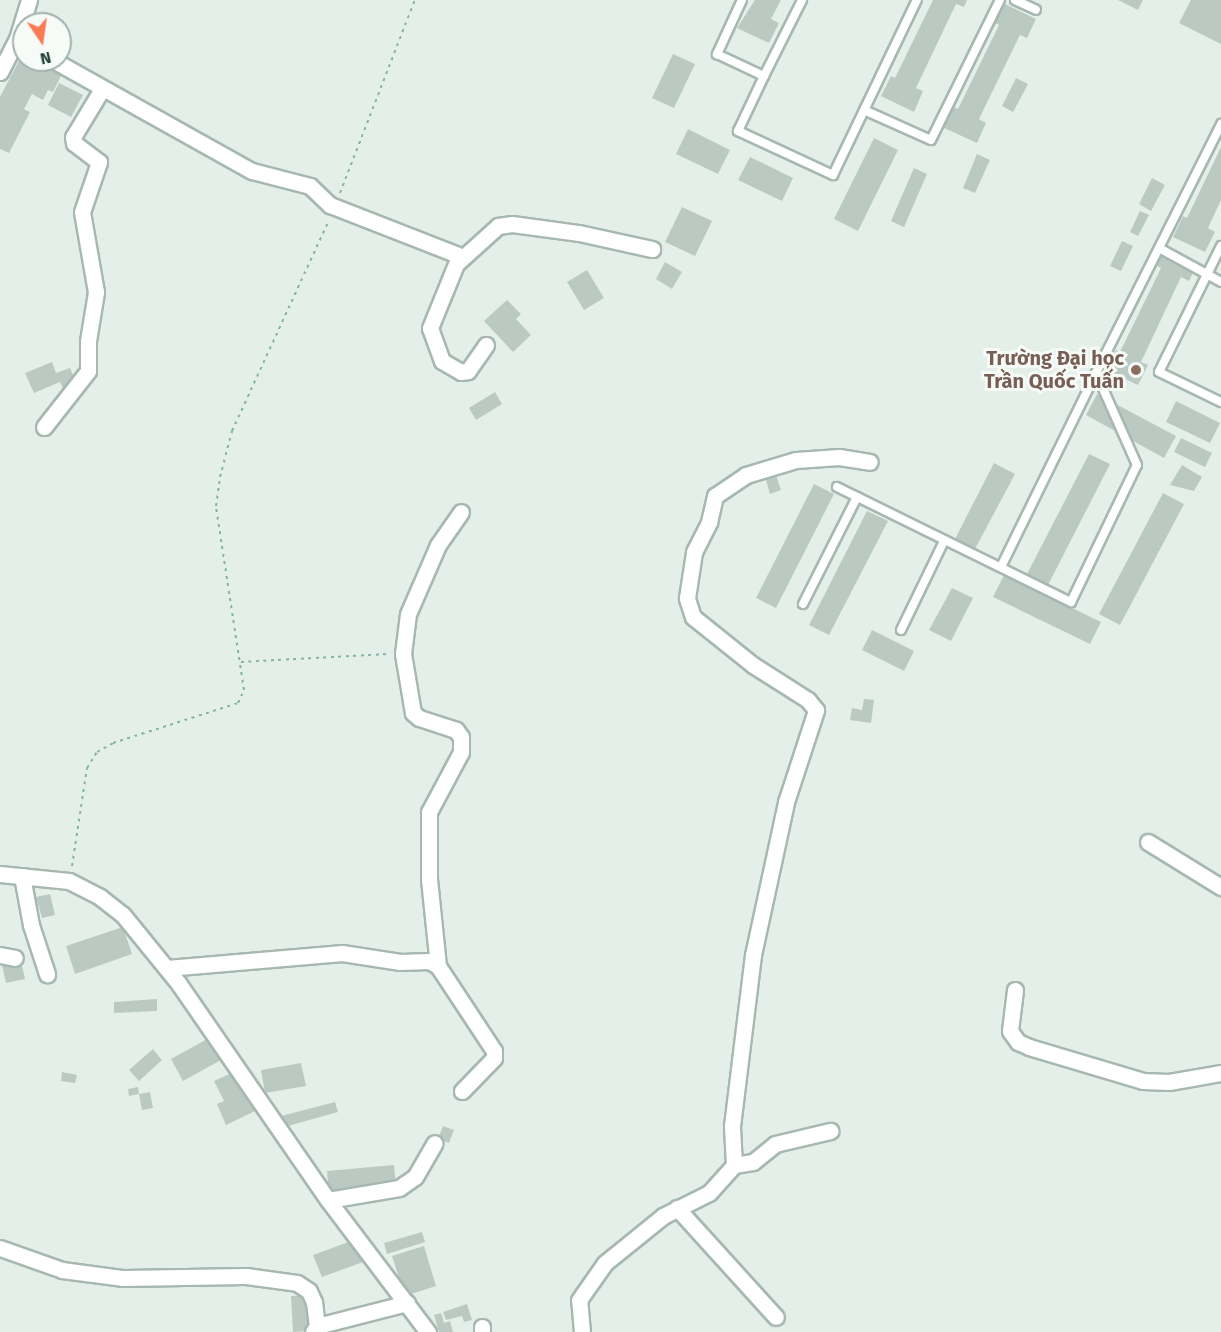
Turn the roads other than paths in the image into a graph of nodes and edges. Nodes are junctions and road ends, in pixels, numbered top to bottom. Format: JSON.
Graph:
{"nodes":[{"id":1,"x":742,"y":0,"type":"edge"},
{"id":2,"x":802,"y":0,"type":"edge"},
{"id":3,"x":917,"y":0,"type":"edge"},
{"id":4,"x":1000,"y":0,"type":"edge"},
{"id":5,"x":1015,"y":0,"type":"edge"},
{"id":6,"x":1036,"y":10,"type":"dead end"},
{"id":7,"x":12,"y":54,"type":"edge"},
{"id":8,"x":72,"y":71,"type":"edge"},
{"id":9,"x":0,"y":72,"type":"edge"},
{"id":10,"x":764,"y":76,"type":"junction"},
{"id":11,"x":102,"y":89,"type":"junction"},
{"id":12,"x":864,"y":110,"type":"junction"},
{"id":13,"x":1221,"y":124,"type":"edge"},
{"id":14,"x":1221,"y":246,"type":"edge"},
{"id":15,"x":1160,"y":248,"type":"junction"},
{"id":16,"x":652,"y":249,"type":"dead end"},
{"id":17,"x":462,"y":256,"type":"junction"},
{"id":18,"x":1207,"y":273,"type":"junction"},
{"id":19,"x":1221,"y":282,"type":"edge"},
{"id":20,"x":486,"y":345,"type":"dead end"},
{"id":21,"x":1096,"y":374,"type":"junction"},
{"id":22,"x":1221,"y":402,"type":"edge"},
{"id":23,"x":44,"y":427,"type":"dead end"},
{"id":24,"x":870,"y":462,"type":"dead end"},
{"id":25,"x":837,"y":487,"type":"dead end"},
{"id":26,"x":857,"y":497,"type":"junction"},
{"id":27,"x":461,"y":512,"type":"dead end"},
{"id":28,"x":944,"y":541,"type":"junction"},
{"id":29,"x":1001,"y":567,"type":"junction"},
{"id":30,"x":803,"y":604,"type":"dead end"},
{"id":31,"x":902,"y":630,"type":"dead end"},
{"id":32,"x":1148,"y":842,"type":"dead end"},
{"id":33,"x":0,"y":874,"type":"edge"},
{"id":34,"x":22,"y":876,"type":"junction"},
{"id":35,"x":1221,"y":887,"type":"edge"},
{"id":36,"x":438,"y":966,"type":"junction"},
{"id":37,"x":166,"y":968,"type":"junction"},
{"id":38,"x":47,"y":974,"type":"dead end"},
{"id":39,"x":1015,"y":990,"type":"dead end"},
{"id":40,"x":1221,"y":1073,"type":"edge"},
{"id":41,"x":462,"y":1091,"type":"dead end"},
{"id":42,"x":830,"y":1131,"type":"dead end"},
{"id":43,"x":435,"y":1143,"type":"dead end"},
{"id":44,"x":734,"y":1165,"type":"junction"},
{"id":45,"x":328,"y":1200,"type":"junction"},
{"id":46,"x":677,"y":1208,"type":"junction"},
{"id":47,"x":0,"y":1248,"type":"edge"},
{"id":48,"x":407,"y":1303,"type":"junction"},
{"id":49,"x":776,"y":1317,"type":"dead end"},
{"id":50,"x":315,"y":1329,"type":"edge"},
{"id":51,"x":428,"y":1332,"type":"edge"},
{"id":52,"x":582,"y":1332,"type":"edge"}],
"edges":[{"from":1,"to":10,"type":"lane"},
{"from":2,"to":10,"type":"lane"},
{"from":3,"to":12,"type":"lane"},
{"from":4,"to":12,"type":"lane"},
{"from":5,"to":6,"type":"lane"},
{"from":7,"to":9,"type":"street"},
{"from":8,"to":11,"type":"street"},
{"from":10,"to":12,"type":"lane"},
{"from":11,"to":17,"type":"street"},
{"from":11,"to":23,"type":"street"},
{"from":13,"to":15,"type":"lane"},
{"from":14,"to":18,"type":"lane"},
{"from":15,"to":18,"type":"lane"},
{"from":15,"to":21,"type":"lane"},
{"from":16,"to":17,"type":"street"},
{"from":17,"to":20,"type":"street"},
{"from":18,"to":19,"type":"lane"},
{"from":18,"to":22,"type":"lane"},
{"from":21,"to":29,"type":"lane"},
{"from":21,"to":29,"type":"lane"},
{"from":24,"to":44,"type":"street"},
{"from":25,"to":26,"type":"lane"},
{"from":26,"to":28,"type":"lane"},
{"from":26,"to":30,"type":"lane"},
{"from":27,"to":36,"type":"street"},
{"from":28,"to":29,"type":"lane"},
{"from":28,"to":31,"type":"lane"},
{"from":32,"to":35,"type":"street"},
{"from":33,"to":34,"type":"street"},
{"from":34,"to":37,"type":"street"},
{"from":34,"to":38,"type":"street"},
{"from":36,"to":37,"type":"street"},
{"from":36,"to":41,"type":"street"},
{"from":37,"to":45,"type":"street"},
{"from":39,"to":40,"type":"street"},
{"from":42,"to":44,"type":"street"},
{"from":43,"to":45,"type":"street"},
{"from":44,"to":46,"type":"street"},
{"from":45,"to":48,"type":"street"},
{"from":46,"to":49,"type":"street"},
{"from":46,"to":52,"type":"street"},
{"from":47,"to":50,"type":"street"},
{"from":48,"to":50,"type":"street"},
{"from":48,"to":51,"type":"street"}]}
